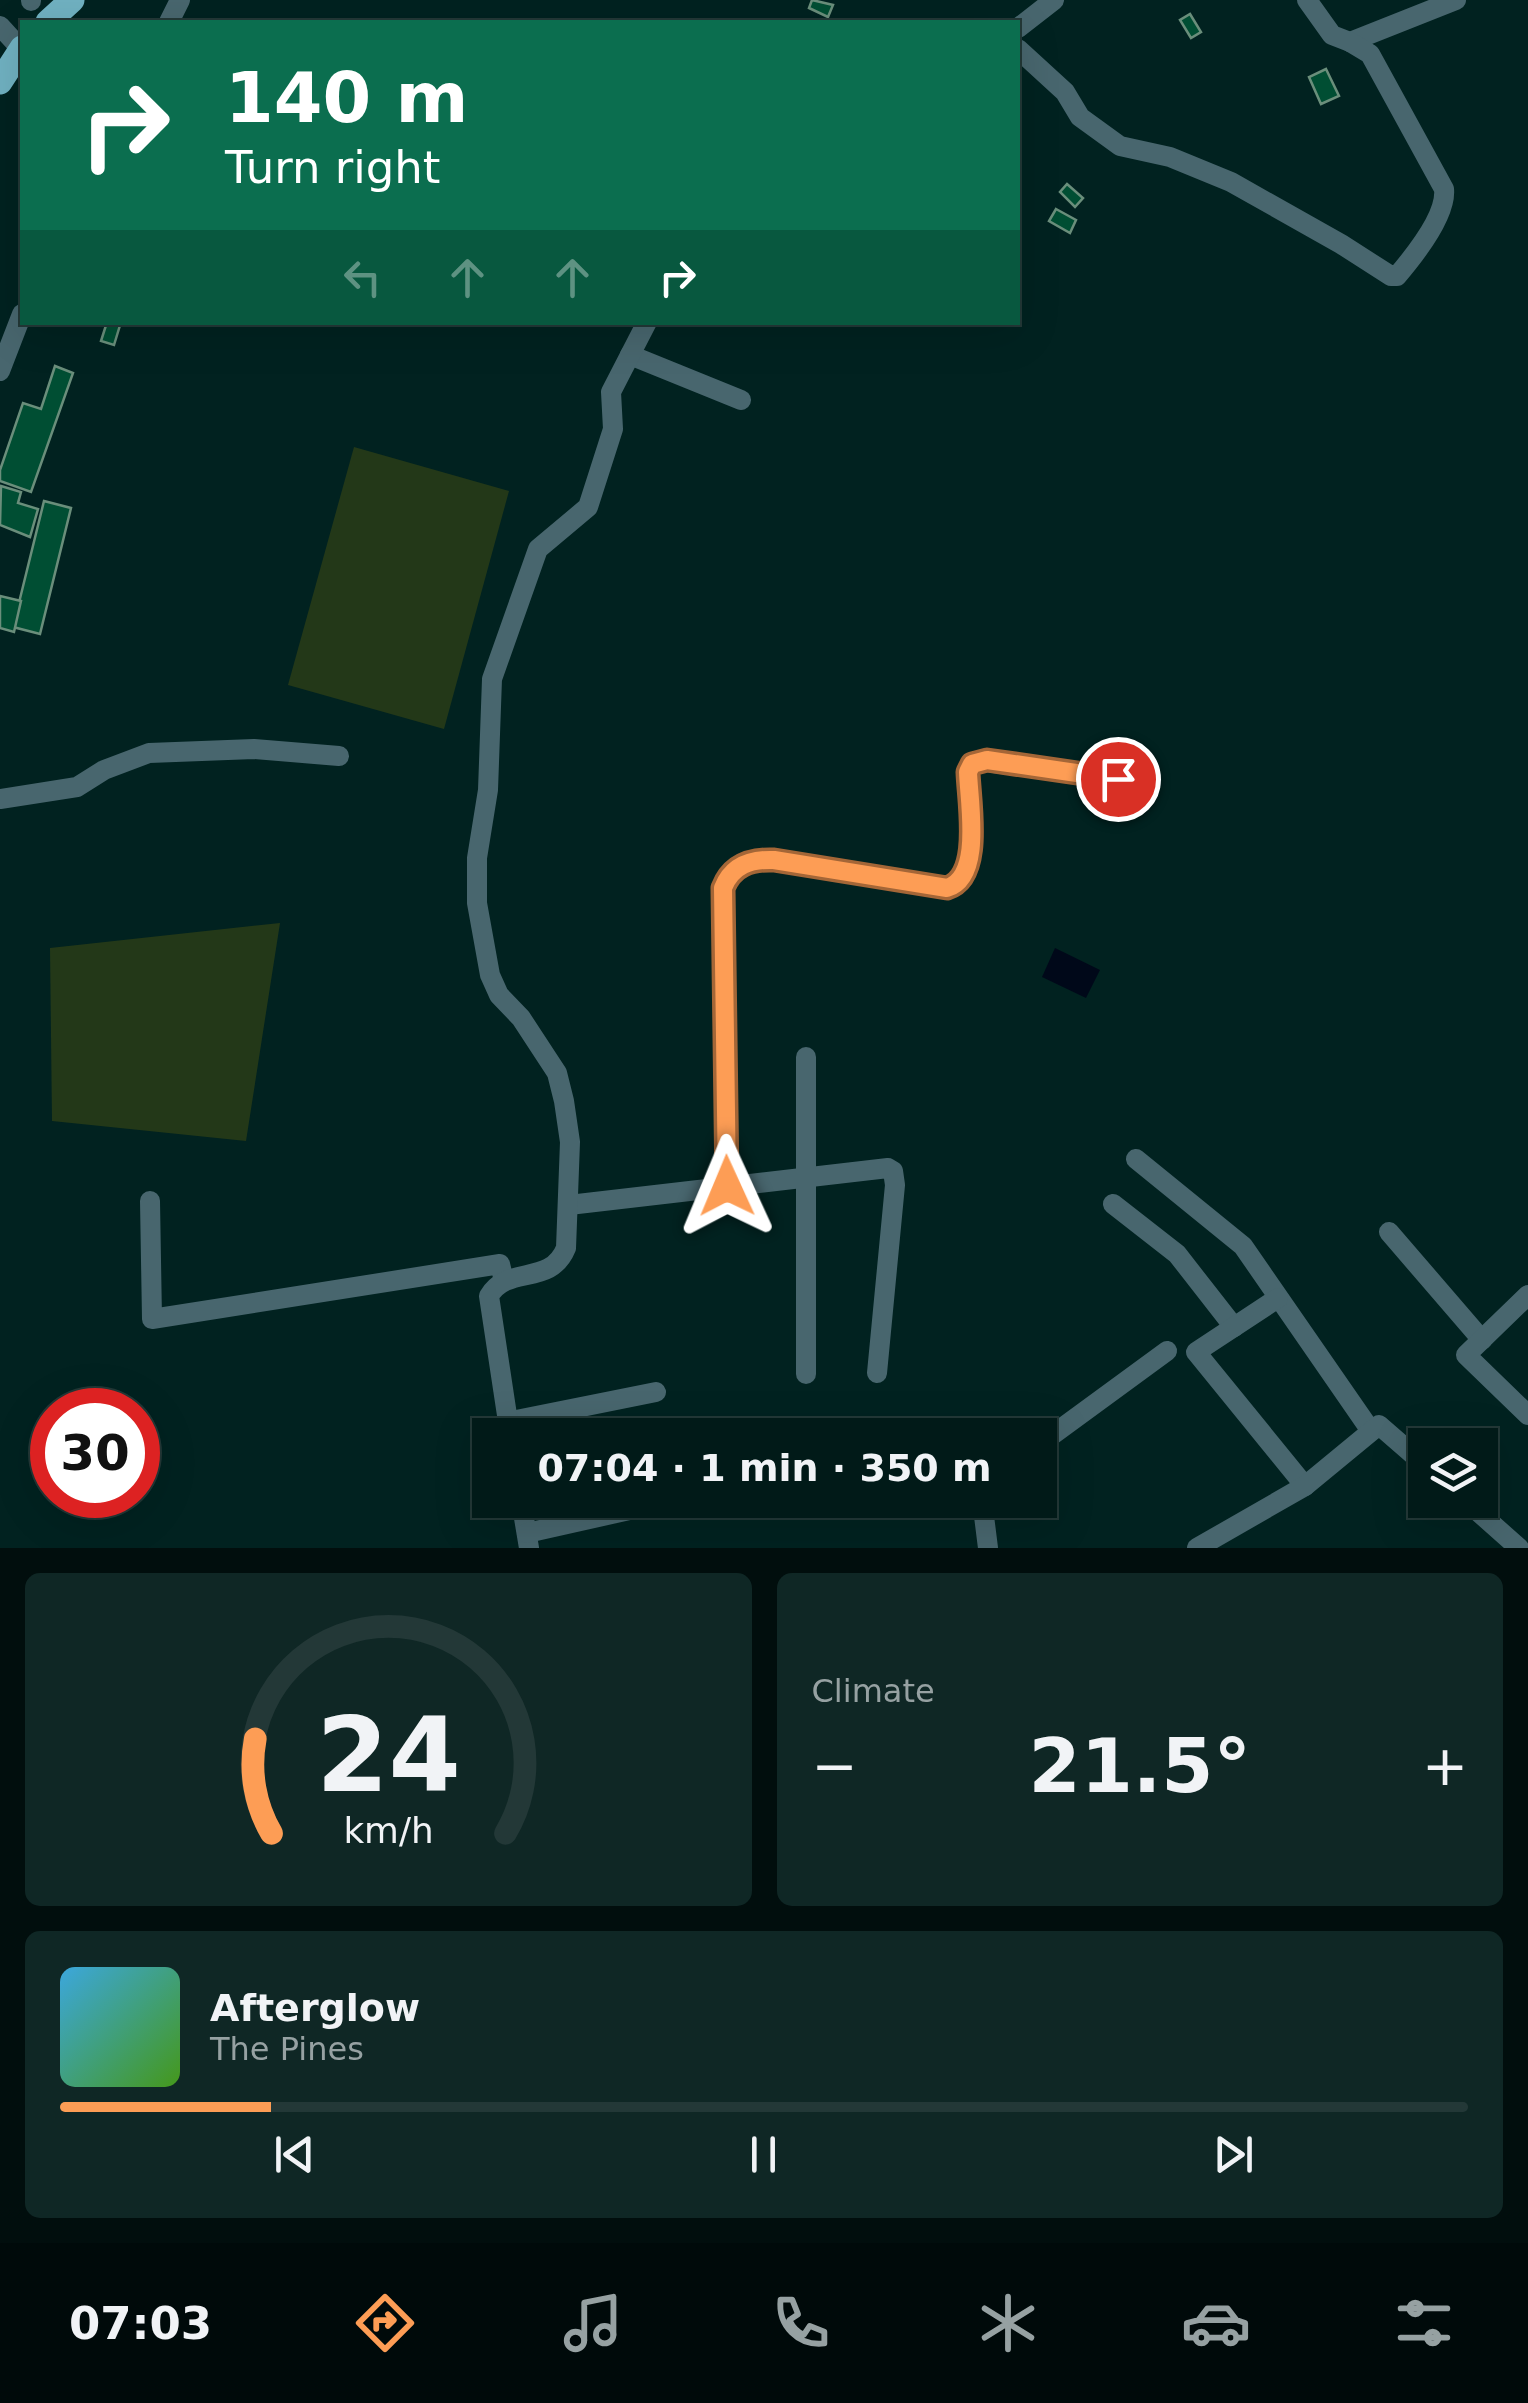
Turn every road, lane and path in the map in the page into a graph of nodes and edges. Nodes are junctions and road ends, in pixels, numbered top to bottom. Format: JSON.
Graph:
{"nodes":[{"id":1,"x":72,"y":0,"type":"edge"},
{"id":2,"x":1054,"y":0,"type":"edge"},
{"id":3,"x":1307,"y":0,"type":"edge"},
{"id":4,"x":1456,"y":0,"type":"edge"},
{"id":5,"x":50,"y":20,"type":"edge"},
{"id":6,"x":0,"y":26,"type":"edge"},
{"id":7,"x":1020,"y":26,"type":"edge"},
{"id":8,"x":1350,"y":42,"type":"junction"},
{"id":9,"x":20,"y":47,"type":"edge"},
{"id":10,"x":1020,"y":51,"type":"edge"},
{"id":11,"x":20,"y":52,"type":"edge"},
{"id":12,"x":0,"y":82,"type":"edge"},
{"id":13,"x":20,"y":319,"type":"edge"},
{"id":14,"x":646,"y":325,"type":"edge"},
{"id":15,"x":630,"y":355,"type":"junction"},
{"id":16,"x":0,"y":371,"type":"edge"},
{"id":17,"x":741,"y":400,"type":"dead end"},
{"id":18,"x":339,"y":756,"type":"dead end"},
{"id":19,"x":1151,"y":784,"type":"dead end"},
{"id":20,"x":0,"y":800,"type":"edge"},
{"id":21,"x":806,"y":1057,"type":"dead end"},
{"id":22,"x":1136,"y":1158,"type":"dead end"},
{"id":23,"x":807,"y":1176,"type":"junction"},
{"id":24,"x":727,"y":1186,"type":"junction"},
{"id":25,"x":150,"y":1201,"type":"dead end"},
{"id":26,"x":1113,"y":1204,"type":"dead end"},
{"id":27,"x":569,"y":1205,"type":"junction"},
{"id":28,"x":1389,"y":1232,"type":"dead end"},
{"id":29,"x":504,"y":1281,"type":"junction"},
{"id":30,"x":1528,"y":1295,"type":"edge"},
{"id":31,"x":1278,"y":1298,"type":"junction"},
{"id":32,"x":1234,"y":1327,"type":"junction"},
{"id":33,"x":1482,"y":1340,"type":"junction"},
{"id":34,"x":1167,"y":1351,"type":"dead end"},
{"id":35,"x":876,"y":1373,"type":"dead end"},
{"id":36,"x":806,"y":1374,"type":"dead end"},
{"id":37,"x":656,"y":1392,"type":"dead end"},
{"id":38,"x":1528,"y":1415,"type":"edge"},
{"id":39,"x":507,"y":1418,"type":"edge"},
{"id":40,"x":553,"y":1418,"type":"edge"},
{"id":41,"x":1371,"y":1431,"type":"junction"},
{"id":42,"x":1057,"y":1432,"type":"edge"},
{"id":43,"x":1408,"y":1450,"type":"edge"},
{"id":44,"x":1304,"y":1486,"type":"junction"},
{"id":45,"x":610,"y":1518,"type":"edge"},
{"id":46,"x":984,"y":1518,"type":"edge"},
{"id":47,"x":1485,"y":1518,"type":"edge"},
{"id":48,"x":528,"y":1541,"type":"edge"},
{"id":49,"x":988,"y":1548,"type":"edge"},
{"id":50,"x":1197,"y":1548,"type":"edge"},
{"id":51,"x":1519,"y":1548,"type":"edge"}],
"edges":[{"from":1,"to":5,"type":"main road"},
{"from":2,"to":7,"type":"street"},
{"from":3,"to":8,"type":"street"},
{"from":4,"to":8,"type":"street"},
{"from":6,"to":9,"type":"street"},
{"from":8,"to":10,"type":"street"},
{"from":11,"to":12,"type":"main road"},
{"from":13,"to":16,"type":"street"},
{"from":14,"to":15,"type":"street"},
{"from":15,"to":17,"type":"street"},
{"from":15,"to":27,"type":"street"},
{"from":18,"to":20,"type":"street"},
{"from":19,"to":24,"type":"street"},
{"from":21,"to":23,"type":"street"},
{"from":22,"to":31,"type":"street"},
{"from":23,"to":24,"type":"street"},
{"from":23,"to":35,"type":"street"},
{"from":23,"to":36,"type":"street"},
{"from":24,"to":27,"type":"street"},
{"from":25,"to":29,"type":"street"},
{"from":26,"to":32,"type":"street"},
{"from":27,"to":29,"type":"street"},
{"from":28,"to":33,"type":"street"},
{"from":29,"to":39,"type":"street"},
{"from":30,"to":33,"type":"street"},
{"from":31,"to":32,"type":"street"},
{"from":31,"to":41,"type":"street"},
{"from":32,"to":44,"type":"street"},
{"from":33,"to":38,"type":"street"},
{"from":34,"to":42,"type":"street"},
{"from":37,"to":40,"type":"street"},
{"from":41,"to":43,"type":"street"},
{"from":41,"to":44,"type":"street"},
{"from":44,"to":50,"type":"street"},
{"from":45,"to":48,"type":"street"},
{"from":46,"to":49,"type":"street"},
{"from":47,"to":51,"type":"street"}]}
